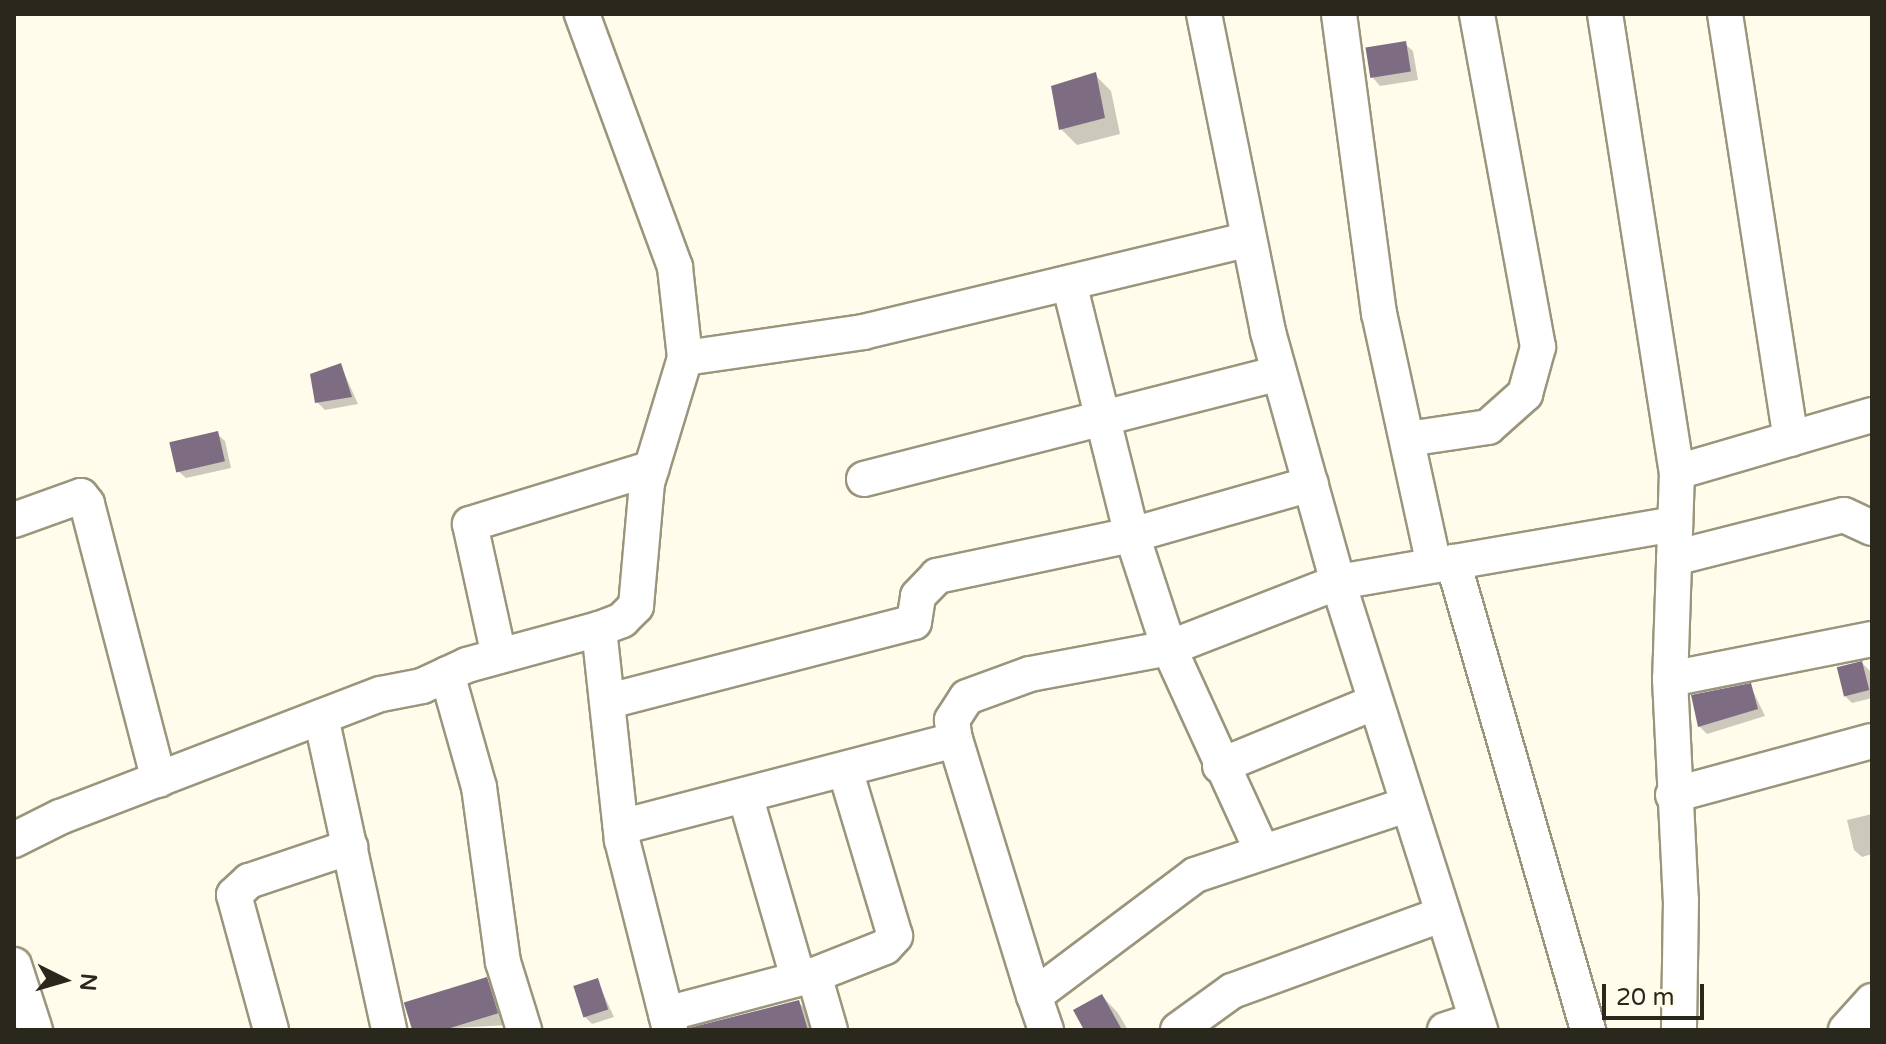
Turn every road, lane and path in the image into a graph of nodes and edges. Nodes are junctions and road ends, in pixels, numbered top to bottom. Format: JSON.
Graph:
{"nodes":[{"id":1,"x":582,"y":14,"type":"edge"},
{"id":2,"x":1204,"y":14,"type":"edge"},
{"id":3,"x":1339,"y":14,"type":"edge"},
{"id":4,"x":1477,"y":14,"type":"edge"},
{"id":5,"x":1605,"y":14,"type":"edge"},
{"id":6,"x":1726,"y":15,"type":"edge"},
{"id":7,"x":1249,"y":239,"type":"junction"},
{"id":8,"x":1069,"y":283,"type":"junction"},
{"id":9,"x":685,"y":358,"type":"junction"},
{"id":10,"x":1279,"y":373,"type":"junction"},
{"id":11,"x":1872,"y":415,"type":"edge"},
{"id":12,"x":1102,"y":418,"type":"junction"},
{"id":13,"x":1408,"y":439,"type":"junction"},
{"id":14,"x":1791,"y":439,"type":"junction"},
{"id":15,"x":652,"y":468,"type":"junction"},
{"id":16,"x":1677,"y":472,"type":"junction"},
{"id":17,"x":864,"y":479,"type":"dead end"},
{"id":18,"x":1311,"y":484,"type":"junction"},
{"id":19,"x":14,"y":520,"type":"edge"},
{"id":20,"x":1675,"y":524,"type":"junction"},
{"id":21,"x":1872,"y":528,"type":"edge"},
{"id":22,"x":1132,"y":535,"type":"junction"},
{"id":23,"x":1674,"y":558,"type":"junction"},
{"id":24,"x":1444,"y":564,"type":"junction"},
{"id":25,"x":1338,"y":582,"type":"junction"},
{"id":26,"x":599,"y":629,"type":"junction"},
{"id":27,"x":1872,"y":639,"type":"edge"},
{"id":28,"x":1169,"y":648,"type":"junction"},
{"id":29,"x":499,"y":656,"type":"junction"},
{"id":30,"x":447,"y":674,"type":"junction"},
{"id":31,"x":1670,"y":679,"type":"junction"},
{"id":32,"x":609,"y":701,"type":"junction"},
{"id":33,"x":1375,"y":702,"type":"junction"},
{"id":34,"x":321,"y":717,"type":"junction"},
{"id":35,"x":955,"y":740,"type":"junction"},
{"id":36,"x":1872,"y":741,"type":"edge"},
{"id":37,"x":1220,"y":766,"type":"junction"},
{"id":38,"x":845,"y":769,"type":"junction"},
{"id":39,"x":159,"y":780,"type":"junction"},
{"id":40,"x":745,"y":795,"type":"junction"},
{"id":41,"x":1673,"y":795,"type":"junction"},
{"id":42,"x":1407,"y":805,"type":"junction"},
{"id":43,"x":621,"y":827,"type":"junction"},
{"id":44,"x":14,"y":840,"type":"edge"},
{"id":45,"x":350,"y":847,"type":"junction"},
{"id":46,"x":1262,"y":851,"type":"junction"},
{"id":47,"x":1441,"y":915,"type":"junction"},
{"id":48,"x":14,"y":965,"type":"edge"},
{"id":49,"x":806,"y":976,"type":"junction"},
{"id":50,"x":1034,"y":996,"type":"junction"},
{"id":51,"x":1872,"y":1001,"type":"edge"},
{"id":52,"x":668,"y":1022,"type":"edge"},
{"id":53,"x":1467,"y":1027,"type":"edge"},
{"id":54,"x":35,"y":1030,"type":"edge"},
{"id":55,"x":271,"y":1030,"type":"edge"},
{"id":56,"x":389,"y":1030,"type":"edge"},
{"id":57,"x":524,"y":1030,"type":"edge"},
{"id":58,"x":830,"y":1030,"type":"edge"},
{"id":59,"x":1046,"y":1030,"type":"edge"},
{"id":60,"x":1178,"y":1030,"type":"edge"},
{"id":61,"x":1588,"y":1030,"type":"edge"},
{"id":62,"x":1679,"y":1030,"type":"edge"},
{"id":63,"x":1846,"y":1030,"type":"edge"}],
"edges":[{"from":1,"to":9,"type":"street"},
{"from":2,"to":7,"type":"street"},
{"from":3,"to":13,"type":"street"},
{"from":4,"to":13,"type":"street"},
{"from":5,"to":16,"type":"street"},
{"from":6,"to":14,"type":"street"},
{"from":7,"to":8,"type":"street"},
{"from":7,"to":10,"type":"street"},
{"from":8,"to":9,"type":"street"},
{"from":8,"to":12,"type":"street"},
{"from":9,"to":15,"type":"street"},
{"from":10,"to":12,"type":"street"},
{"from":10,"to":18,"type":"street"},
{"from":11,"to":14,"type":"street"},
{"from":12,"to":17,"type":"street"},
{"from":12,"to":22,"type":"street"},
{"from":13,"to":24,"type":"street"},
{"from":14,"to":16,"type":"street"},
{"from":15,"to":26,"type":"street"},
{"from":15,"to":29,"type":"street"},
{"from":16,"to":20,"type":"street"},
{"from":18,"to":22,"type":"street"},
{"from":18,"to":25,"type":"street"},
{"from":19,"to":39,"type":"street"},
{"from":20,"to":23,"type":"street"},
{"from":20,"to":24,"type":"street"},
{"from":21,"to":23,"type":"street"},
{"from":22,"to":28,"type":"street"},
{"from":22,"to":32,"type":"street"},
{"from":23,"to":31,"type":"street"},
{"from":24,"to":25,"type":"street"},
{"from":24,"to":61,"type":"street"},
{"from":25,"to":28,"type":"street"},
{"from":25,"to":33,"type":"street"},
{"from":26,"to":29,"type":"street"},
{"from":26,"to":32,"type":"street"},
{"from":27,"to":31,"type":"street"},
{"from":28,"to":35,"type":"street"},
{"from":28,"to":37,"type":"street"},
{"from":29,"to":30,"type":"street"},
{"from":30,"to":34,"type":"street"},
{"from":30,"to":57,"type":"street"},
{"from":31,"to":41,"type":"street"},
{"from":32,"to":43,"type":"street"},
{"from":33,"to":37,"type":"street"},
{"from":33,"to":42,"type":"street"},
{"from":34,"to":39,"type":"street"},
{"from":34,"to":45,"type":"street"},
{"from":35,"to":38,"type":"street"},
{"from":35,"to":50,"type":"street"},
{"from":36,"to":41,"type":"street"},
{"from":37,"to":46,"type":"street"},
{"from":38,"to":40,"type":"street"},
{"from":38,"to":49,"type":"street"},
{"from":39,"to":44,"type":"street"},
{"from":40,"to":43,"type":"street"},
{"from":40,"to":49,"type":"street"},
{"from":41,"to":62,"type":"street"},
{"from":42,"to":46,"type":"street"},
{"from":42,"to":47,"type":"street"},
{"from":43,"to":52,"type":"street"},
{"from":45,"to":55,"type":"street"},
{"from":45,"to":56,"type":"street"},
{"from":46,"to":50,"type":"street"},
{"from":47,"to":53,"type":"street"},
{"from":47,"to":60,"type":"street"},
{"from":48,"to":54,"type":"street"},
{"from":49,"to":52,"type":"street"},
{"from":49,"to":58,"type":"street"},
{"from":50,"to":59,"type":"street"},
{"from":51,"to":63,"type":"street"}]}
